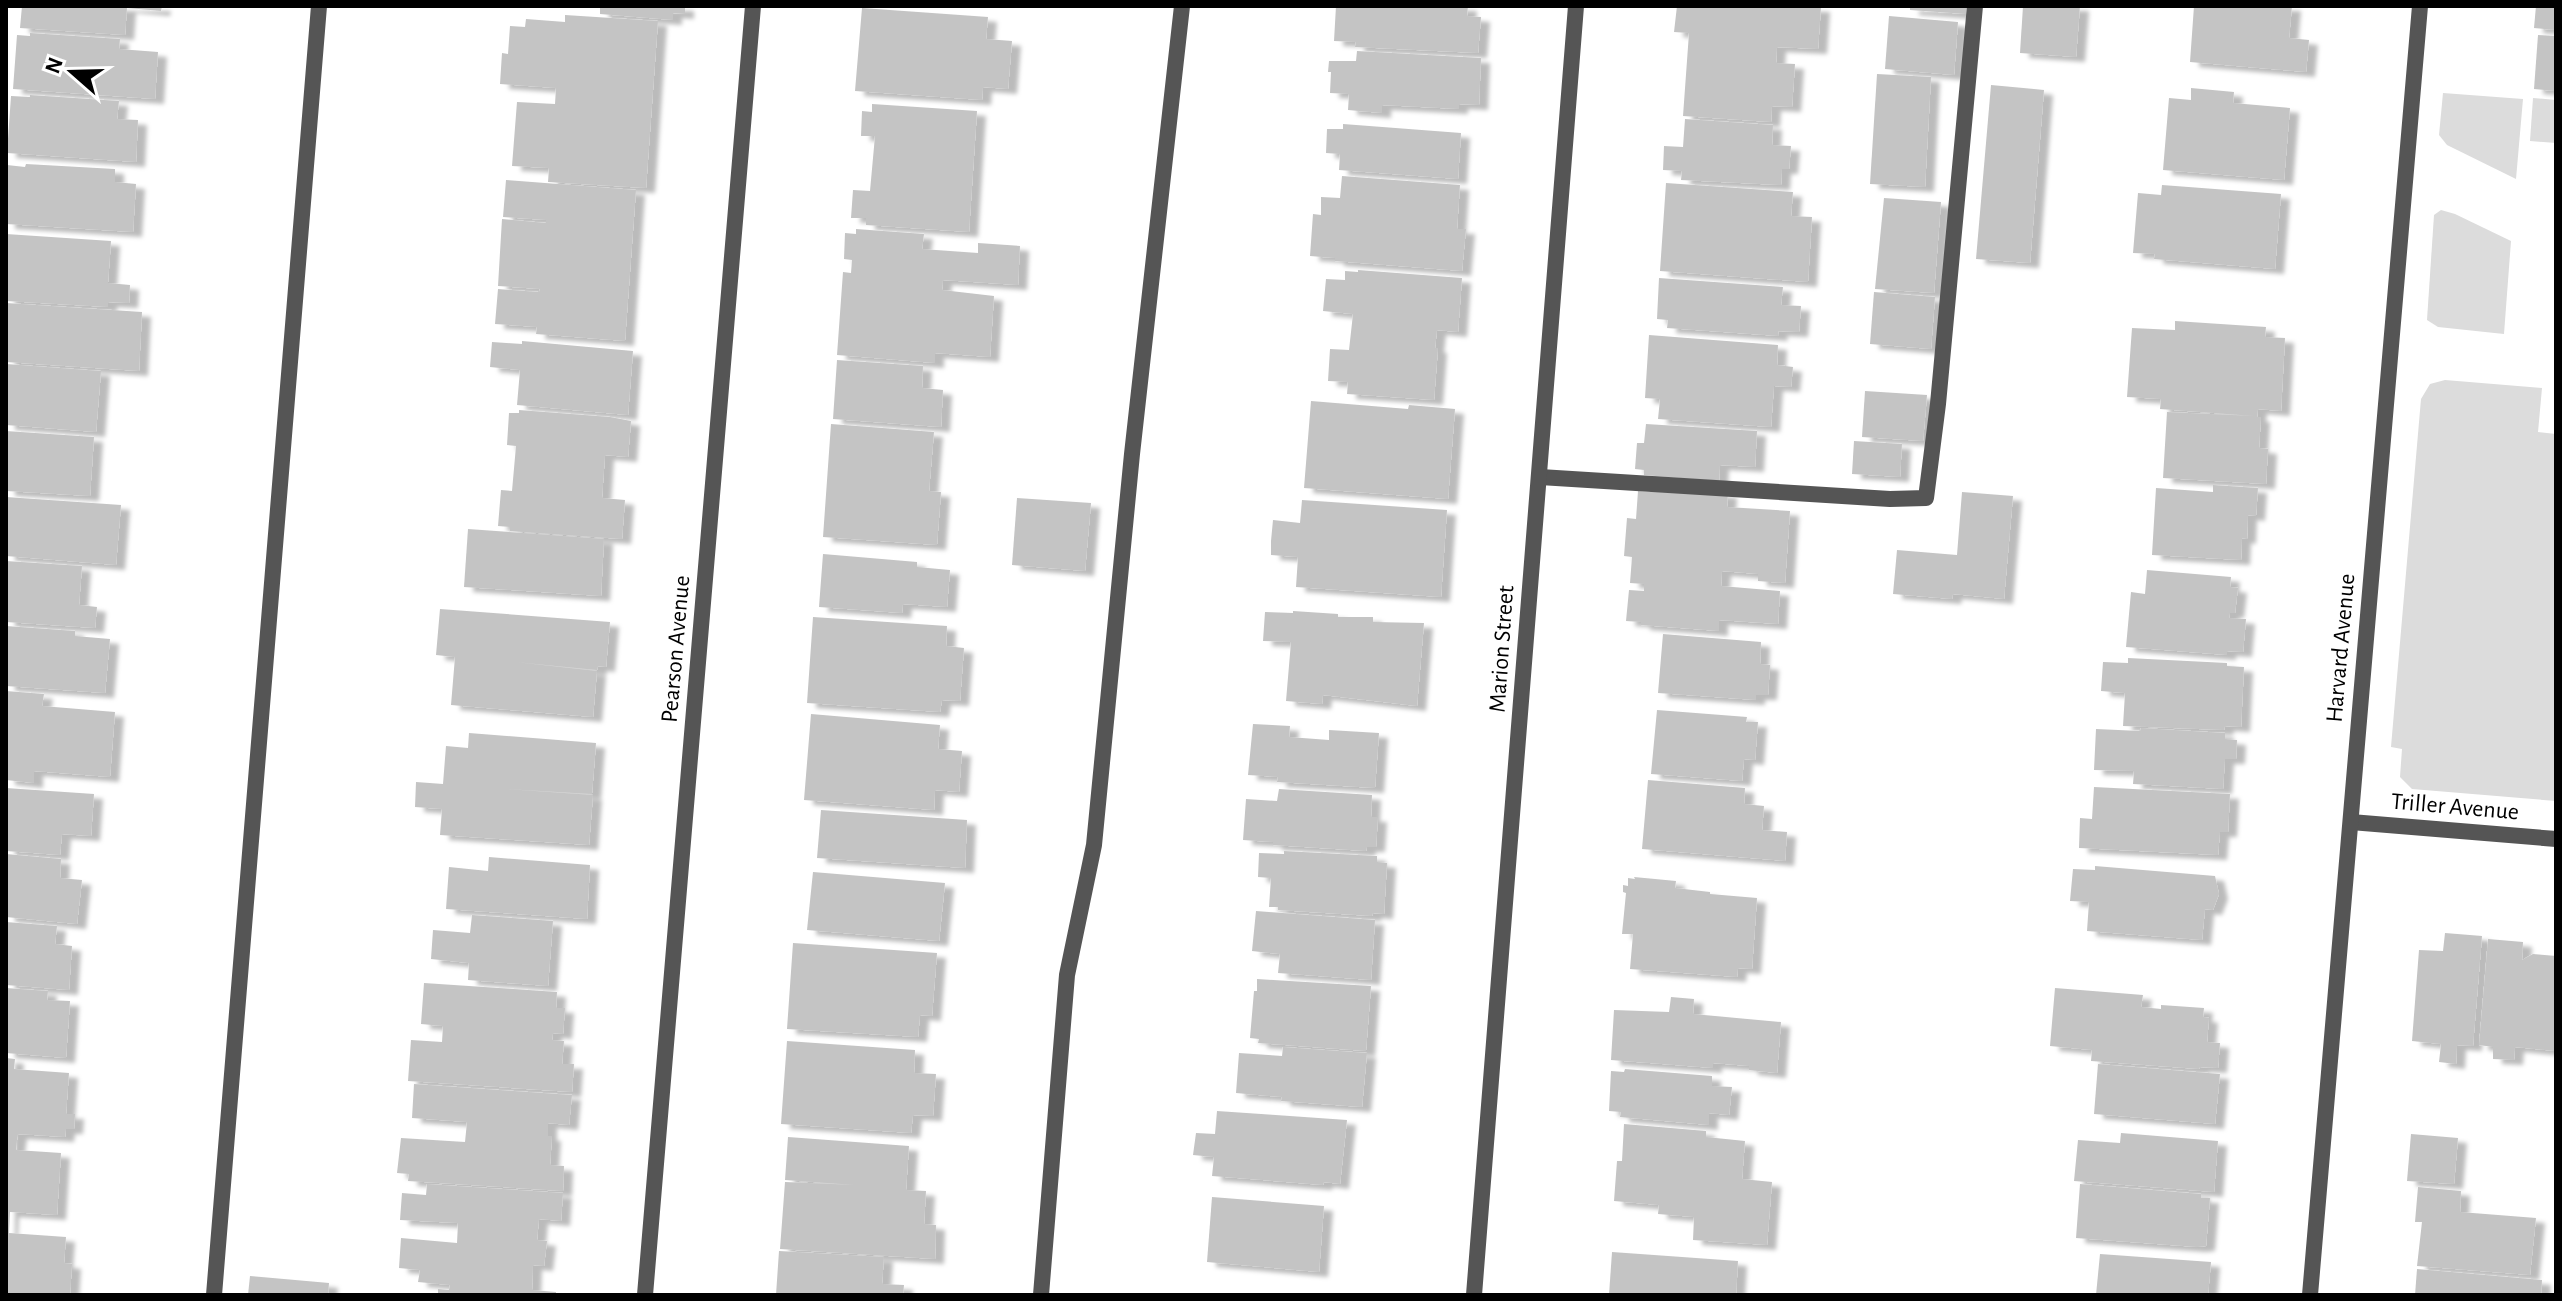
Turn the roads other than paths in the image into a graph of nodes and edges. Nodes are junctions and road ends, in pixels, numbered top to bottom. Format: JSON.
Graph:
{"nodes":[{"id":1,"x":319,"y":6,"type":"edge"},
{"id":2,"x":753,"y":6,"type":"edge"},
{"id":3,"x":1182,"y":6,"type":"edge"},
{"id":4,"x":1576,"y":6,"type":"edge"},
{"id":5,"x":1975,"y":6,"type":"edge"},
{"id":6,"x":2420,"y":6,"type":"edge"},
{"id":7,"x":1540,"y":477,"type":"junction"},
{"id":8,"x":2351,"y":822,"type":"junction"},
{"id":9,"x":2556,"y":839,"type":"edge"},
{"id":10,"x":214,"y":1295,"type":"edge"},
{"id":11,"x":645,"y":1295,"type":"edge"},
{"id":12,"x":1041,"y":1295,"type":"edge"},
{"id":13,"x":1474,"y":1295,"type":"edge"},
{"id":14,"x":2310,"y":1295,"type":"edge"}],
"edges":[{"from":1,"to":10,"type":"street"},
{"from":2,"to":11,"type":"street","name":"Pearson Avenue"},
{"from":3,"to":12,"type":"street"},
{"from":4,"to":7,"type":"street","name":"Marion Street"},
{"from":5,"to":7,"type":"street"},
{"from":6,"to":8,"type":"street","name":"Harvard Avenue"},
{"from":7,"to":13,"type":"street","name":"Marion Street"},
{"from":8,"to":9,"type":"street","name":"Triller Avenue"},
{"from":8,"to":14,"type":"street","name":"Harvard Avenue"}]}
